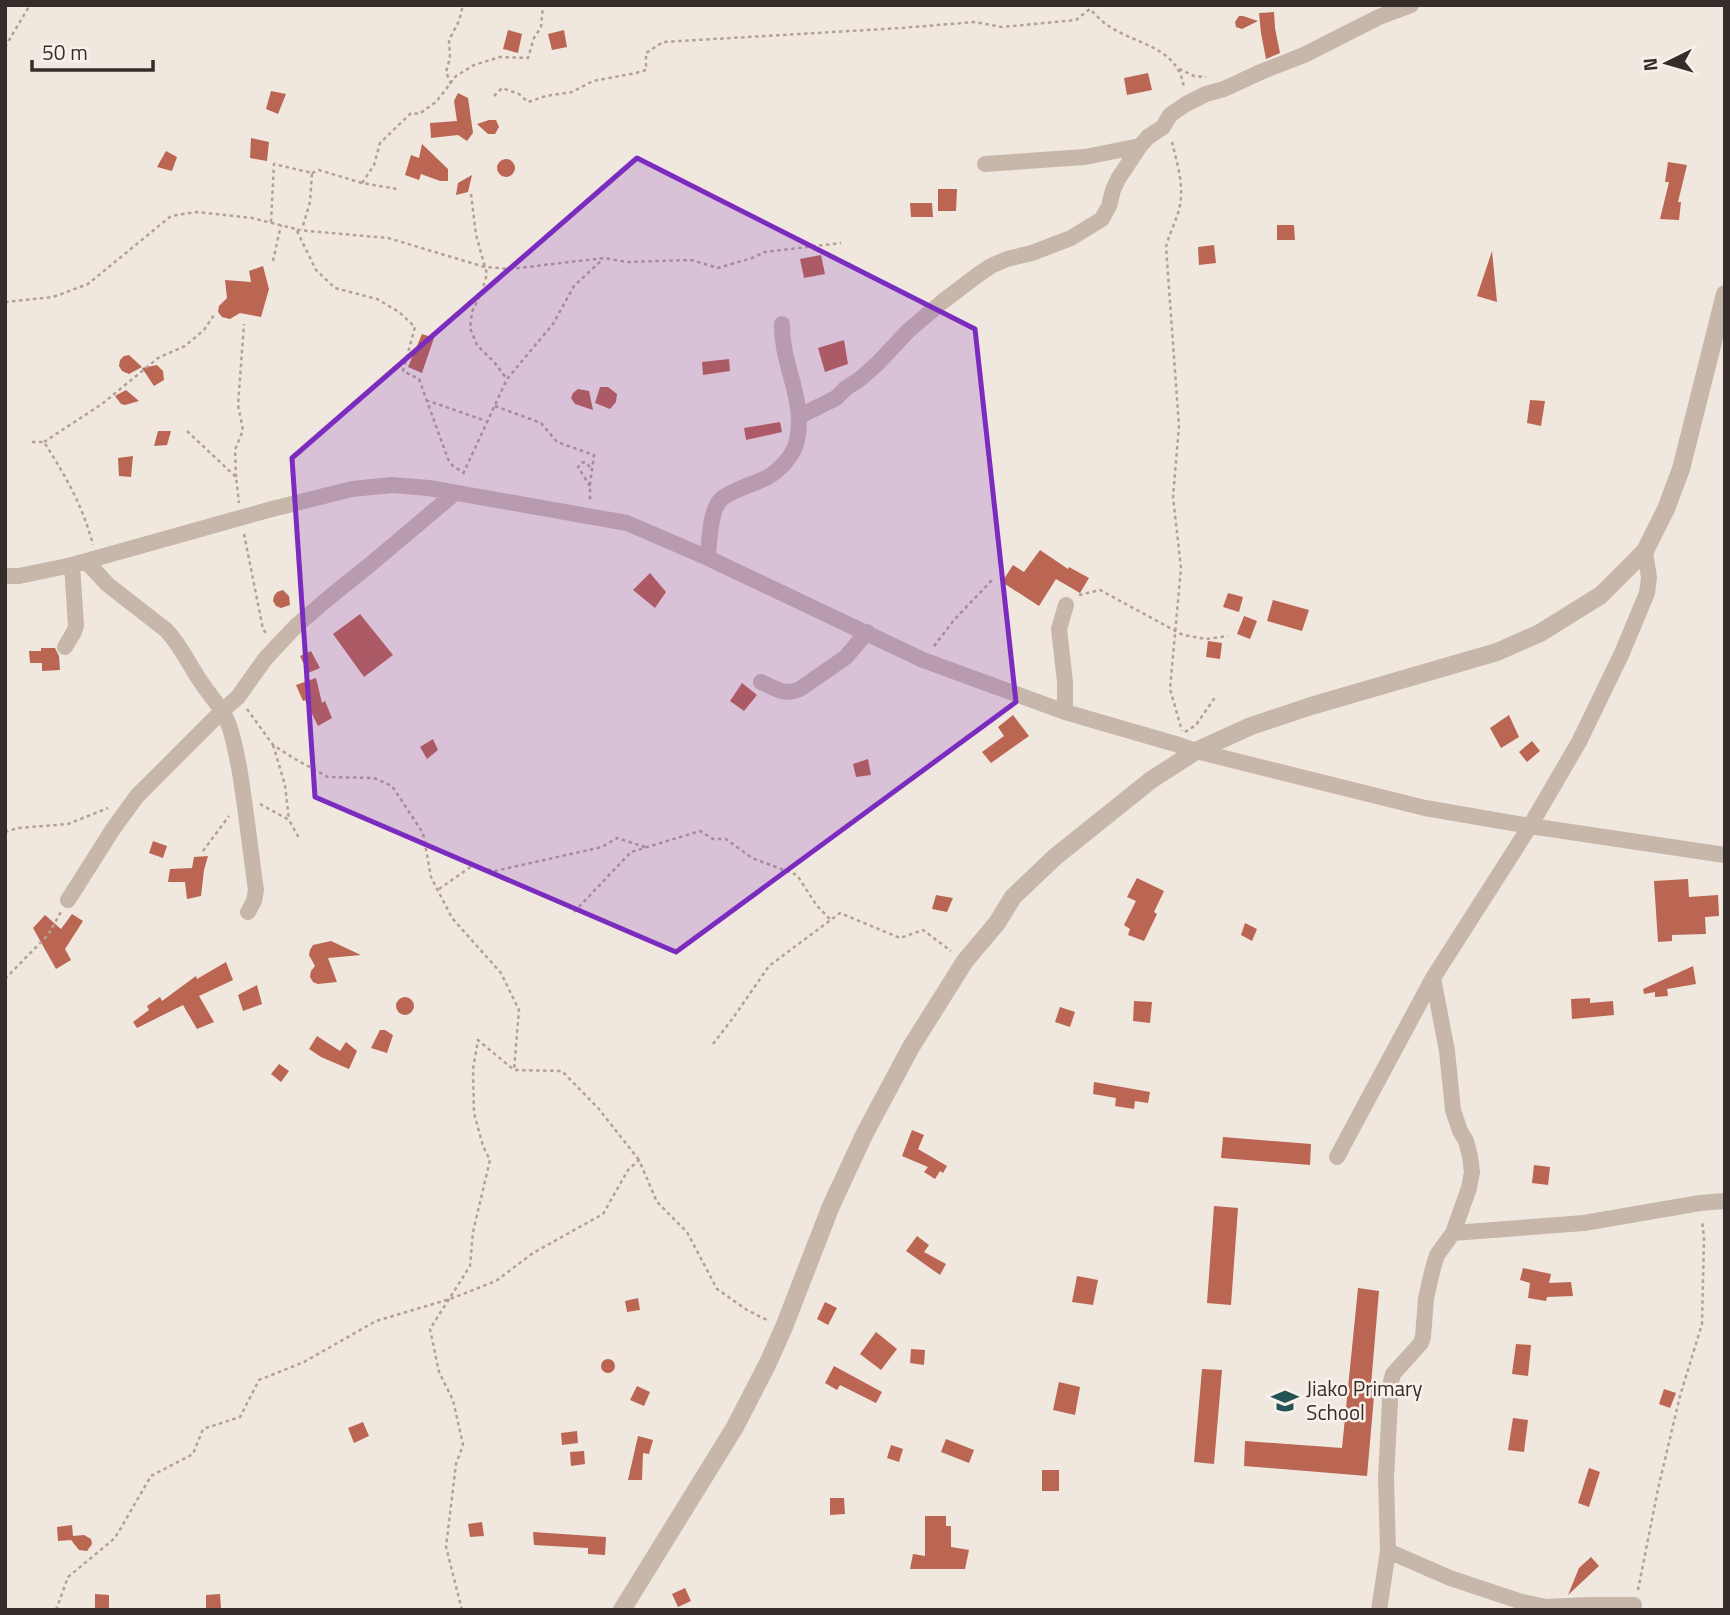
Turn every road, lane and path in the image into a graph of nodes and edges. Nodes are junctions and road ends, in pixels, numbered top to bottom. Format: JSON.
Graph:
{"nodes":[{"id":1,"x":30,"y":5,"type":"edge"},
{"id":2,"x":463,"y":5,"type":"edge"},
{"id":3,"x":543,"y":5,"type":"edge"},
{"id":4,"x":1411,"y":5,"type":"edge"},
{"id":5,"x":1090,"y":7,"type":"edge"},
{"id":6,"x":5,"y":47,"type":"edge"},
{"id":7,"x":451,"y":84,"type":"junction"},
{"id":8,"x":494,"y":96,"type":"dead end"},
{"id":9,"x":1186,"y":104,"type":"junction"},
{"id":10,"x":1163,"y":127,"type":"junction"},
{"id":11,"x":1140,"y":146,"type":"junction"},
{"id":12,"x":985,"y":164,"type":"dead end"},
{"id":13,"x":312,"y":173,"type":"junction"},
{"id":14,"x":362,"y":183,"type":"junction"},
{"id":15,"x":397,"y":189,"type":"dead end"},
{"id":16,"x":471,"y":194,"type":"dead end"},
{"id":17,"x":271,"y":222,"type":"junction"},
{"id":18,"x":281,"y":225,"type":"junction"},
{"id":19,"x":299,"y":230,"type":"junction"},
{"id":20,"x":842,"y":243,"type":"dead end"},
{"id":21,"x":604,"y":258,"type":"junction"},
{"id":22,"x":273,"y":261,"type":"dead end"},
{"id":23,"x":485,"y":267,"type":"junction"},
{"id":24,"x":1725,"y":295,"type":"edge"},
{"id":25,"x":5,"y":302,"type":"edge"},
{"id":26,"x":214,"y":315,"type":"dead end"},
{"id":27,"x":244,"y":324,"type":"dead end"},
{"id":28,"x":782,"y":324,"type":"dead end"},
{"id":29,"x":506,"y":379,"type":"junction"},
{"id":30,"x":426,"y":400,"type":"junction"},
{"id":31,"x":495,"y":406,"type":"junction"},
{"id":32,"x":800,"y":416,"type":"junction"},
{"id":33,"x":487,"y":421,"type":"junction"},
{"id":34,"x":187,"y":431,"type":"dead end"},
{"id":35,"x":32,"y":442,"type":"dead end"},
{"id":36,"x":44,"y":442,"type":"junction"},
{"id":37,"x":592,"y":469,"type":"junction"},
{"id":38,"x":464,"y":473,"type":"junction"},
{"id":39,"x":236,"y":477,"type":"junction"},
{"id":40,"x":590,"y":486,"type":"junction"},
{"id":41,"x":455,"y":493,"type":"junction"},
{"id":42,"x":591,"y":516,"type":"junction"},
{"id":43,"x":241,"y":517,"type":"junction"},
{"id":44,"x":1645,"y":551,"type":"junction"},
{"id":45,"x":708,"y":558,"type":"junction"},
{"id":46,"x":85,"y":561,"type":"junction"},
{"id":47,"x":5,"y":576,"type":"edge"},
{"id":48,"x":993,"y":578,"type":"dead end"},
{"id":49,"x":1066,"y":606,"type":"joint"},
{"id":50,"x":1175,"y":631,"type":"junction"},
{"id":51,"x":867,"y":632,"type":"junction"},
{"id":52,"x":1228,"y":636,"type":"dead end"},
{"id":53,"x":276,"y":646,"type":"junction"},
{"id":54,"x":65,"y":647,"type":"dead end"},
{"id":55,"x":923,"y":660,"type":"junction"},
{"id":56,"x":761,"y":681,"type":"dead end"},
{"id":57,"x":1216,"y":696,"type":"dead end"},
{"id":58,"x":238,"y":697,"type":"junction"},
{"id":59,"x":222,"y":711,"type":"junction"},
{"id":60,"x":1065,"y":712,"type":"junction"},
{"id":61,"x":273,"y":745,"type":"junction"},
{"id":62,"x":1196,"y":751,"type":"junction"},
{"id":63,"x":137,"y":796,"type":"junction"},
{"id":64,"x":244,"y":796,"type":"junction"},
{"id":65,"x":230,"y":815,"type":"dead end"},
{"id":66,"x":289,"y":820,"type":"junction"},
{"id":67,"x":1530,"y":826,"type":"junction"},
{"id":68,"x":5,"y":832,"type":"edge"},
{"id":69,"x":300,"y":840,"type":"dead end"},
{"id":70,"x":645,"y":847,"type":"junction"},
{"id":71,"x":203,"y":850,"type":"dead end"},
{"id":72,"x":1725,"y":855,"type":"edge"},
{"id":73,"x":438,"y":890,"type":"junction"},
{"id":74,"x":68,"y":900,"type":"joint"},
{"id":75,"x":248,"y":912,"type":"dead end"},
{"id":76,"x":573,"y":912,"type":"dead end"},
{"id":77,"x":831,"y":920,"type":"junction"},
{"id":78,"x":965,"y":961,"type":"junction"},
{"id":79,"x":1433,"y":978,"type":"junction"},
{"id":80,"x":5,"y":979,"type":"edge"},
{"id":81,"x":713,"y":1044,"type":"dead end"},
{"id":82,"x":514,"y":1070,"type":"junction"},
{"id":83,"x":1338,"y":1157,"type":"dead end"},
{"id":84,"x":639,"y":1160,"type":"junction"},
{"id":85,"x":1725,"y":1200,"type":"edge"},
{"id":86,"x":1700,"y":1203,"type":"junction"},
{"id":87,"x":1453,"y":1233,"type":"junction"},
{"id":88,"x":450,"y":1299,"type":"junction"},
{"id":89,"x":783,"y":1327,"type":"junction"},
{"id":90,"x":1388,"y":1551,"type":"junction"},
{"id":91,"x":1633,"y":1607,"type":"edge"},
{"id":92,"x":56,"y":1610,"type":"edge"},
{"id":93,"x":462,"y":1610,"type":"edge"},
{"id":94,"x":622,"y":1610,"type":"edge"},
{"id":95,"x":1379,"y":1610,"type":"edge"}],
"edges":[{"from":1,"to":6,"type":"path"},
{"from":2,"to":7,"type":"path"},
{"from":3,"to":7,"type":"path"},
{"from":4,"to":9,"type":"street"},
{"from":5,"to":8,"type":"path"},
{"from":5,"to":9,"type":"path"},
{"from":7,"to":14,"type":"path"},
{"from":9,"to":10,"type":"street"},
{"from":10,"to":11,"type":"street"},
{"from":10,"to":50,"type":"path"},
{"from":11,"to":12,"type":"street"},
{"from":11,"to":32,"type":"street"},
{"from":13,"to":14,"type":"path"},
{"from":13,"to":17,"type":"path"},
{"from":13,"to":19,"type":"path"},
{"from":14,"to":15,"type":"path"},
{"from":16,"to":23,"type":"path"},
{"from":17,"to":18,"type":"path"},
{"from":17,"to":25,"type":"path"},
{"from":18,"to":19,"type":"path"},
{"from":18,"to":22,"type":"path"},
{"from":19,"to":23,"type":"path"},
{"from":19,"to":30,"type":"path"},
{"from":20,"to":21,"type":"path"},
{"from":21,"to":23,"type":"path"},
{"from":21,"to":29,"type":"path"},
{"from":23,"to":29,"type":"path"},
{"from":24,"to":44,"type":"street"},
{"from":26,"to":36,"type":"path"},
{"from":27,"to":39,"type":"path"},
{"from":28,"to":32,"type":"street"},
{"from":29,"to":31,"type":"path"},
{"from":30,"to":33,"type":"path"},
{"from":30,"to":38,"type":"path"},
{"from":31,"to":33,"type":"path"},
{"from":31,"to":37,"type":"path"},
{"from":32,"to":45,"type":"street"},
{"from":33,"to":38,"type":"path"},
{"from":34,"to":39,"type":"path"},
{"from":35,"to":36,"type":"path"},
{"from":36,"to":46,"type":"path"},
{"from":37,"to":40,"type":"path"},
{"from":37,"to":40,"type":"path"},
{"from":38,"to":41,"type":"path"},
{"from":39,"to":43,"type":"path"},
{"from":40,"to":42,"type":"path"},
{"from":41,"to":42,"type":"street"},
{"from":41,"to":43,"type":"street"},
{"from":41,"to":53,"type":"street"},
{"from":42,"to":45,"type":"street"},
{"from":43,"to":46,"type":"street"},
{"from":43,"to":53,"type":"path"},
{"from":44,"to":62,"type":"street"},
{"from":44,"to":67,"type":"street"},
{"from":45,"to":51,"type":"street"},
{"from":46,"to":47,"type":"street"},
{"from":46,"to":54,"type":"street"},
{"from":46,"to":59,"type":"street"},
{"from":48,"to":55,"type":"path"},
{"from":49,"to":50,"type":"path"},
{"from":49,"to":60,"type":"street"},
{"from":50,"to":52,"type":"path"},
{"from":50,"to":57,"type":"path"},
{"from":51,"to":55,"type":"street"},
{"from":51,"to":56,"type":"street"},
{"from":53,"to":58,"type":"street"},
{"from":55,"to":60,"type":"street"},
{"from":58,"to":59,"type":"street"},
{"from":58,"to":61,"type":"path"},
{"from":59,"to":63,"type":"street"},
{"from":59,"to":64,"type":"street"},
{"from":60,"to":62,"type":"street"},
{"from":61,"to":66,"type":"path"},
{"from":61,"to":73,"type":"path"},
{"from":62,"to":67,"type":"street"},
{"from":62,"to":78,"type":"street"},
{"from":63,"to":68,"type":"path"},
{"from":63,"to":74,"type":"street"},
{"from":64,"to":66,"type":"path"},
{"from":64,"to":75,"type":"street"},
{"from":65,"to":71,"type":"path"},
{"from":66,"to":69,"type":"path"},
{"from":67,"to":72,"type":"street"},
{"from":67,"to":79,"type":"street"},
{"from":70,"to":73,"type":"path"},
{"from":70,"to":76,"type":"path"},
{"from":70,"to":77,"type":"path"},
{"from":73,"to":82,"type":"path"},
{"from":74,"to":80,"type":"path"},
{"from":77,"to":78,"type":"path"},
{"from":77,"to":81,"type":"path"},
{"from":78,"to":89,"type":"street"},
{"from":79,"to":83,"type":"street"},
{"from":79,"to":87,"type":"street"},
{"from":82,"to":84,"type":"path"},
{"from":82,"to":88,"type":"path"},
{"from":84,"to":88,"type":"path"},
{"from":84,"to":89,"type":"path"},
{"from":85,"to":86,"type":"street"},
{"from":86,"to":87,"type":"street"},
{"from":86,"to":91,"type":"path"},
{"from":87,"to":90,"type":"street"},
{"from":88,"to":92,"type":"path"},
{"from":88,"to":93,"type":"path"},
{"from":89,"to":94,"type":"street"},
{"from":90,"to":91,"type":"street"},
{"from":90,"to":95,"type":"street"}]}
